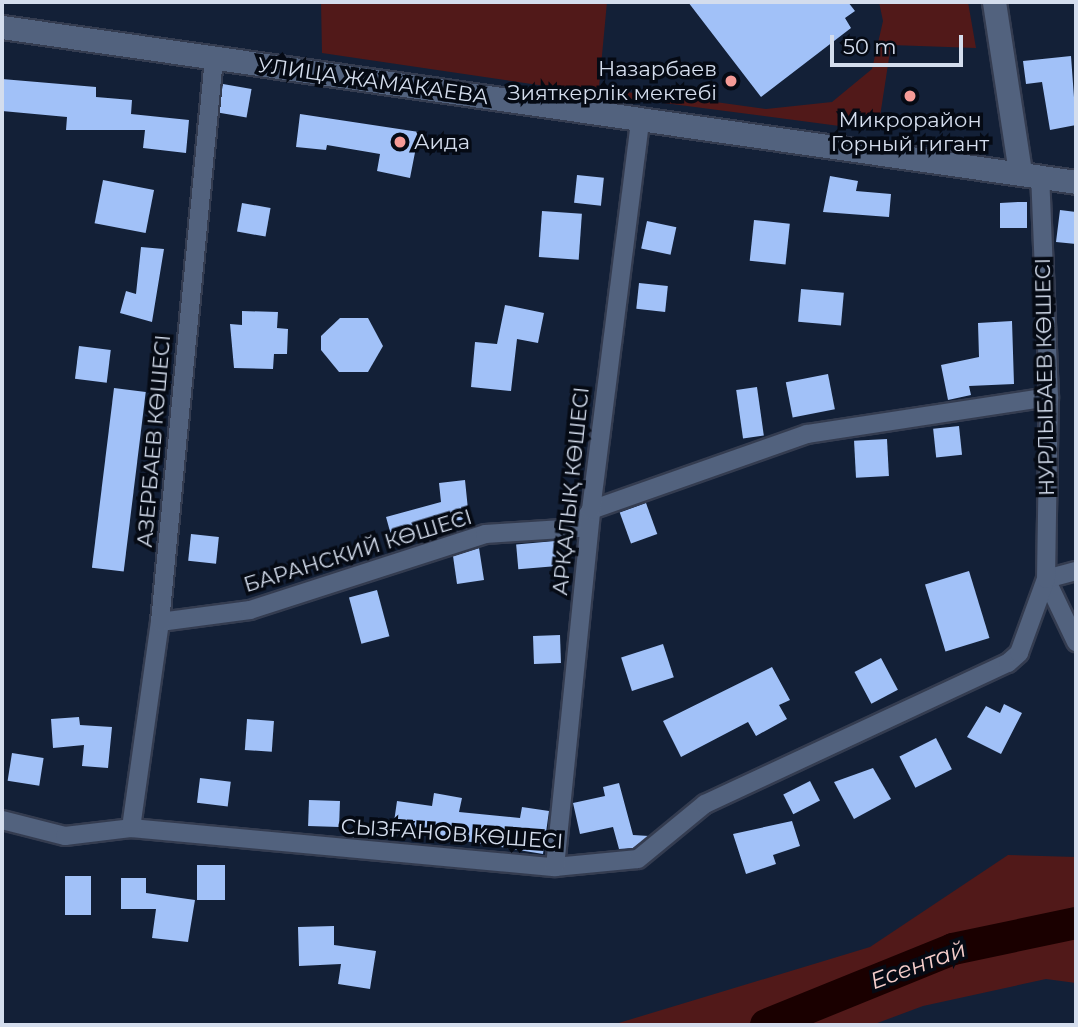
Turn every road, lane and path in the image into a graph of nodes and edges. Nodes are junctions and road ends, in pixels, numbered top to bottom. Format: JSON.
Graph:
{"nodes":[{"id":1,"x":994,"y":2,"type":"edge"},
{"id":2,"x":2,"y":27,"type":"edge"},
{"id":3,"x":214,"y":58,"type":"junction"},
{"id":4,"x":640,"y":121,"type":"junction"},
{"id":5,"x":1030,"y":174,"type":"junction"},
{"id":6,"x":1076,"y":182,"type":"edge"},
{"id":7,"x":1049,"y":397,"type":"junction"},
{"id":8,"x":591,"y":510,"type":"junction"},
{"id":9,"x":1076,"y":570,"type":"edge"},
{"id":10,"x":1046,"y":579,"type":"junction"},
{"id":11,"x":160,"y":622,"type":"junction"},
{"id":12,"x":1076,"y":642,"type":"edge"},
{"id":13,"x":2,"y":820,"type":"edge"},
{"id":14,"x":131,"y":828,"type":"junction"},
{"id":15,"x":555,"y":867,"type":"junction"}],
"edges":[{"from":1,"to":5,"type":"street","name":"НУРЛЫБАЕВ КӨШЕСІ"},
{"from":2,"to":3,"type":"street","name":"УЛИЦА ЖАМАКАЕВА"},
{"from":3,"to":4,"type":"street","name":"УЛИЦА ЖАМАКАЕВА"},
{"from":3,"to":11,"type":"street","name":"АЗЕРБАЕВ КӨШЕСІ"},
{"from":4,"to":5,"type":"street","name":"УЛИЦА ЖАМАКАЕВА"},
{"from":4,"to":8,"type":"street","name":"АРҚАЛЫҚ КӨШЕСІ"},
{"from":5,"to":6,"type":"street","name":"УЛИЦА ЖАМАКАЕВА"},
{"from":5,"to":7,"type":"street","name":"НУРЛЫБАЕВ КӨШЕСІ"},
{"from":7,"to":8,"type":"street","name":"БАРАНСКИЙ КӨШЕСІ"},
{"from":7,"to":10,"type":"street","name":"НУРЛЫБАЕВ КӨШЕСІ"},
{"from":8,"to":11,"type":"street","name":"БАРАНСКИЙ КӨШЕСІ"},
{"from":8,"to":15,"type":"street","name":"АРҚАЛЫҚ КӨШЕСІ"},
{"from":9,"to":10,"type":"street"},
{"from":10,"to":12,"type":"street"},
{"from":10,"to":15,"type":"street","name":"СЫЗҒАНОВ КӨШЕСІ"},
{"from":11,"to":14,"type":"street","name":"АЗЕРБАЕВ КӨШЕСІ"},
{"from":13,"to":14,"type":"street","name":"СЫЗҒАНОВ КӨШЕСІ"},
{"from":14,"to":15,"type":"street","name":"СЫЗҒАНОВ КӨШЕСІ"}]}
